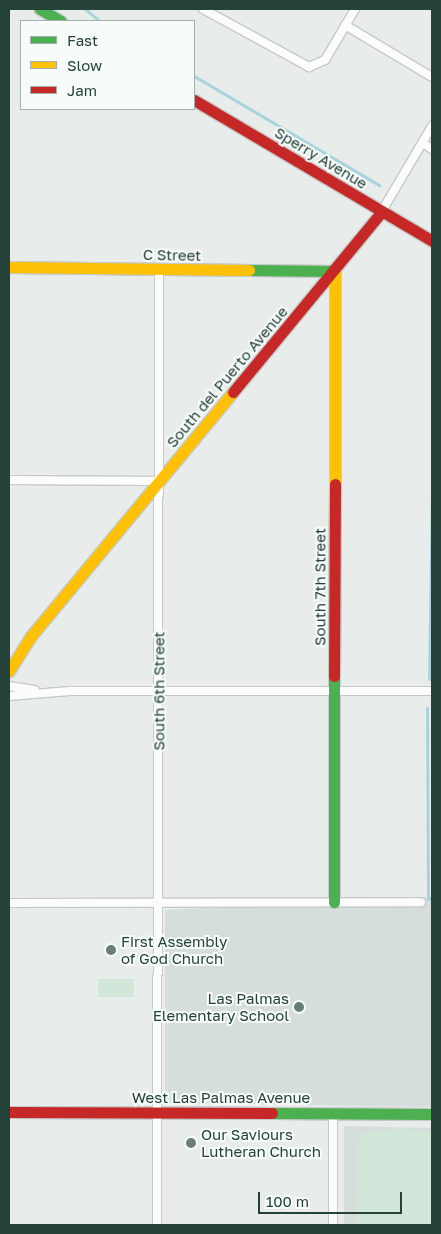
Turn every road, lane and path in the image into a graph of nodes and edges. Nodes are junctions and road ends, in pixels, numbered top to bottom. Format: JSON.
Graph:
{"nodes":[{"id":1,"x":40,"y":9,"type":"edge"},
{"id":2,"x":203,"y":9,"type":"edge"},
{"id":3,"x":355,"y":9,"type":"edge"},
{"id":4,"x":59,"y":20,"type":"edge"},
{"id":5,"x":346,"y":25,"type":"junction"},
{"id":6,"x":432,"y":77,"type":"edge"},
{"id":7,"x":195,"y":101,"type":"edge"},
{"id":8,"x":432,"y":126,"type":"edge"},
{"id":9,"x":422,"y":143,"type":"junction"},
{"id":10,"x":432,"y":149,"type":"edge"},
{"id":11,"x":382,"y":212,"type":"junction"},
{"id":12,"x":432,"y":241,"type":"edge"},
{"id":13,"x":9,"y":268,"type":"edge"},
{"id":14,"x":159,"y":270,"type":"junction"},
{"id":15,"x":335,"y":271,"type":"junction"},
{"id":16,"x":9,"y":480,"type":"edge"},
{"id":17,"x":160,"y":481,"type":"junction"},
{"id":18,"x":31,"y":636,"type":"junction"},
{"id":19,"x":11,"y":656,"type":"edge"},
{"id":20,"x":9,"y":671,"type":"edge"},
{"id":21,"x":9,"y":686,"type":"edge"},
{"id":22,"x":159,"y":691,"type":"junction"},
{"id":23,"x":335,"y":691,"type":"junction"},
{"id":24,"x":432,"y":691,"type":"edge"},
{"id":25,"x":49,"y":692,"type":"junction"},
{"id":26,"x":9,"y":696,"type":"edge"},
{"id":27,"x":9,"y":902,"type":"edge"},
{"id":28,"x":158,"y":902,"type":"junction"},
{"id":29,"x":334,"y":902,"type":"junction"},
{"id":30,"x":421,"y":902,"type":"dead end"},
{"id":31,"x":9,"y":1112,"type":"edge"},
{"id":32,"x":158,"y":1112,"type":"junction"},
{"id":33,"x":333,"y":1113,"type":"junction"},
{"id":34,"x":432,"y":1114,"type":"edge"},
{"id":35,"x":157,"y":1225,"type":"edge"},
{"id":36,"x":333,"y":1225,"type":"edge"}],
"edges":[{"from":1,"to":4,"type":"street"},
{"from":2,"to":5,"type":"street"},
{"from":3,"to":5,"type":"street"},
{"from":5,"to":6,"type":"street"},
{"from":7,"to":11,"type":"street","name":"Sperry Avenue"},
{"from":8,"to":9,"type":"street","name":"South del Puerto Avenue"},
{"from":9,"to":10,"type":"street"},
{"from":9,"to":11,"type":"street","name":"South del Puerto Avenue"},
{"from":11,"to":12,"type":"street","name":"Sperry Avenue"},
{"from":11,"to":15,"type":"street","name":"South del Puerto Avenue"},
{"from":13,"to":14,"type":"street","name":"C Street"},
{"from":14,"to":15,"type":"street","name":"C Street"},
{"from":14,"to":17,"type":"street","name":"South 6th Street"},
{"from":15,"to":17,"type":"street","name":"South del Puerto Avenue"},
{"from":15,"to":23,"type":"street","name":"South 7th Street"},
{"from":16,"to":17,"type":"street"},
{"from":17,"to":18,"type":"street","name":"South del Puerto Avenue"},
{"from":17,"to":22,"type":"street","name":"South 6th Street"},
{"from":18,"to":19,"type":"street","name":"South del Puerto Avenue"},
{"from":18,"to":20,"type":"street","name":"South del Puerto Avenue"},
{"from":21,"to":25,"type":"street"},
{"from":22,"to":23,"type":"street"},
{"from":22,"to":25,"type":"street"},
{"from":22,"to":28,"type":"street","name":"South 6th Street"},
{"from":23,"to":24,"type":"street"},
{"from":23,"to":29,"type":"street","name":"South 7th Street"},
{"from":25,"to":26,"type":"street"},
{"from":27,"to":28,"type":"street"},
{"from":28,"to":29,"type":"street"},
{"from":28,"to":32,"type":"street","name":"South 6th Street"},
{"from":29,"to":30,"type":"street"},
{"from":31,"to":32,"type":"street","name":"West Las Palmas Avenue"},
{"from":32,"to":33,"type":"street","name":"West Las Palmas Avenue"},
{"from":32,"to":35,"type":"street","name":"South 6th Street"},
{"from":33,"to":34,"type":"street","name":"West Las Palmas Avenue"},
{"from":33,"to":36,"type":"street"}]}
